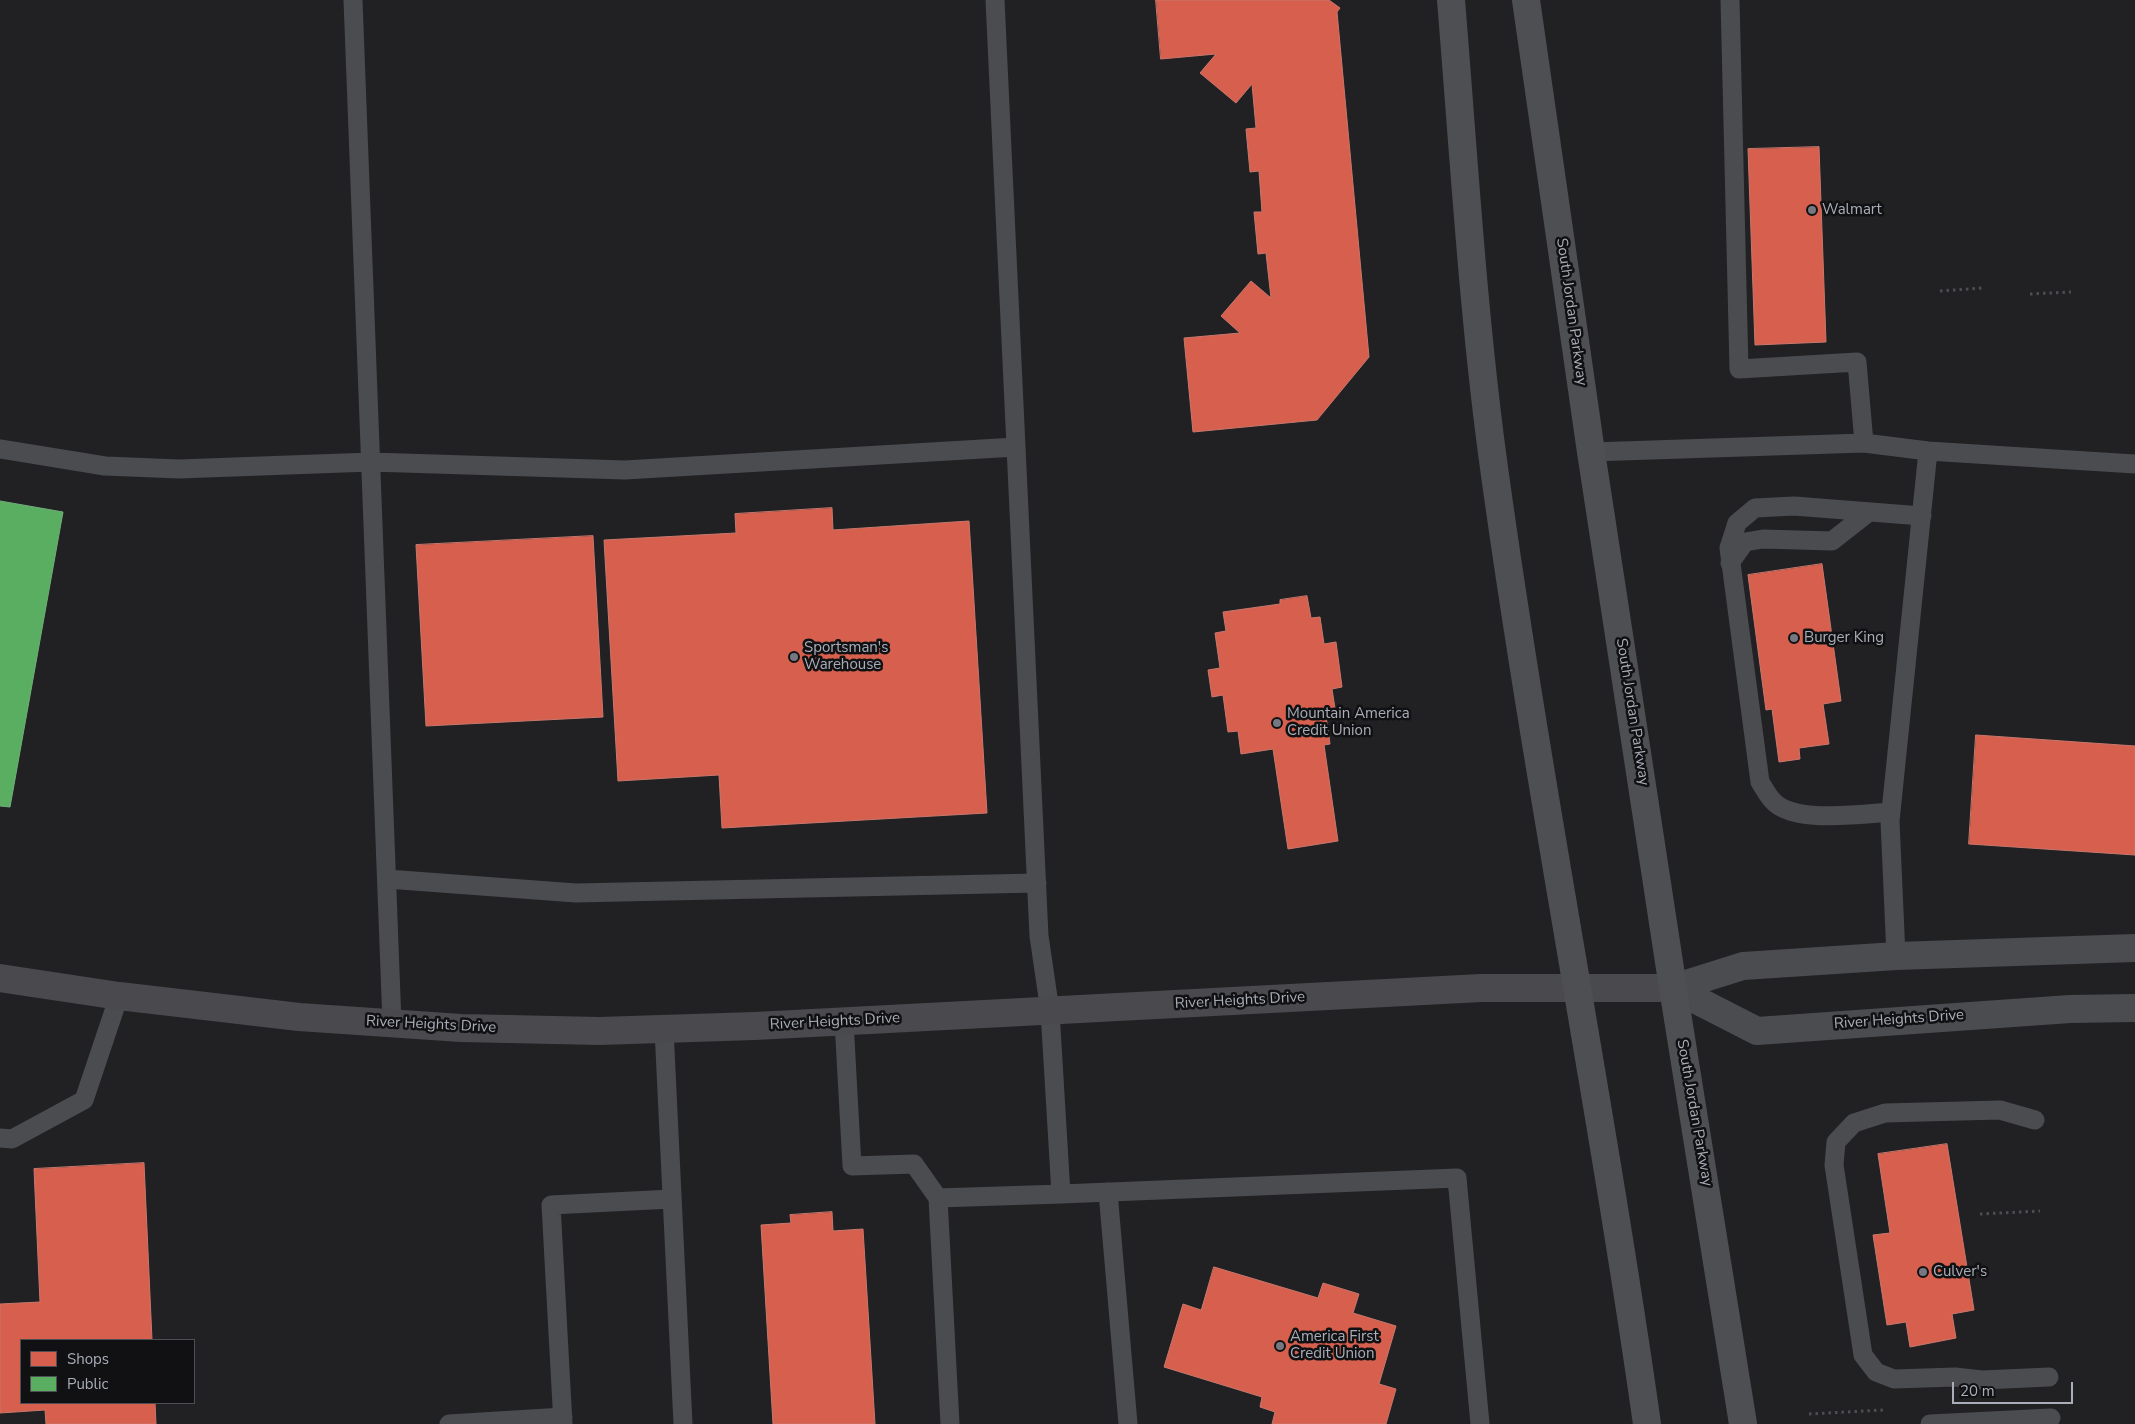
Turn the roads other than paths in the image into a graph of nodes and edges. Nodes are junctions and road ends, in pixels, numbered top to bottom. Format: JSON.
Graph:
{"nodes":[{"id":1,"x":353,"y":0,"type":"edge"},
{"id":2,"x":995,"y":0,"type":"edge"},
{"id":3,"x":1451,"y":0,"type":"edge"},
{"id":4,"x":1526,"y":0,"type":"edge"},
{"id":5,"x":1730,"y":0,"type":"edge"},
{"id":6,"x":1864,"y":443,"type":"junction"},
{"id":7,"x":1016,"y":447,"type":"junction"},
{"id":8,"x":0,"y":449,"type":"edge"},
{"id":9,"x":1928,"y":451,"type":"junction"},
{"id":10,"x":1591,"y":452,"type":"junction"},
{"id":11,"x":370,"y":462,"type":"junction"},
{"id":12,"x":2135,"y":464,"type":"edge"},
{"id":13,"x":1869,"y":512,"type":"junction"},
{"id":14,"x":1922,"y":516,"type":"junction"},
{"id":15,"x":1730,"y":563,"type":"junction"},
{"id":16,"x":1891,"y":812,"type":"junction"},
{"id":17,"x":387,"y":879,"type":"junction"},
{"id":18,"x":1037,"y":883,"type":"junction"},
{"id":19,"x":2135,"y":948,"type":"edge"},
{"id":20,"x":1896,"y":956,"type":"junction"},
{"id":21,"x":0,"y":978,"type":"edge"},
{"id":22,"x":1576,"y":988,"type":"junction"},
{"id":23,"x":1673,"y":988,"type":"junction"},
{"id":24,"x":119,"y":996,"type":"junction"},
{"id":25,"x":2135,"y":1008,"type":"edge"},
{"id":26,"x":1050,"y":1011,"type":"junction"},
{"id":27,"x":844,"y":1021,"type":"junction"},
{"id":28,"x":392,"y":1023,"type":"junction"},
{"id":29,"x":664,"y":1029,"type":"junction"},
{"id":30,"x":2035,"y":1120,"type":"dead end"},
{"id":31,"x":0,"y":1138,"type":"edge"},
{"id":32,"x":1108,"y":1192,"type":"junction"},
{"id":33,"x":1061,"y":1194,"type":"junction"},
{"id":34,"x":938,"y":1198,"type":"junction"},
{"id":35,"x":672,"y":1199,"type":"junction"},
{"id":36,"x":2049,"y":1377,"type":"dead end"},
{"id":37,"x":2051,"y":1418,"type":"dead end"},
{"id":38,"x":563,"y":1421,"type":"edge"},
{"id":39,"x":449,"y":1424,"type":"edge"},
{"id":40,"x":684,"y":1424,"type":"edge"},
{"id":41,"x":950,"y":1424,"type":"edge"},
{"id":42,"x":1128,"y":1424,"type":"edge"},
{"id":43,"x":1480,"y":1424,"type":"edge"},
{"id":44,"x":1647,"y":1424,"type":"edge"},
{"id":45,"x":1743,"y":1424,"type":"edge"},
{"id":46,"x":1930,"y":1424,"type":"edge"}],
"edges":[{"from":1,"to":11,"type":"lane"},
{"from":2,"to":7,"type":"lane"},
{"from":3,"to":22,"type":"main road"},
{"from":4,"to":10,"type":"main road","name":"South Jordan Parkway"},
{"from":5,"to":6,"type":"lane"},
{"from":6,"to":9,"type":"lane"},
{"from":6,"to":10,"type":"lane"},
{"from":7,"to":11,"type":"lane"},
{"from":7,"to":18,"type":"lane"},
{"from":8,"to":11,"type":"lane"},
{"from":9,"to":12,"type":"lane"},
{"from":9,"to":14,"type":"lane"},
{"from":10,"to":23,"type":"main road","name":"South Jordan Parkway"},
{"from":11,"to":17,"type":"lane"},
{"from":13,"to":14,"type":"lane"},
{"from":13,"to":15,"type":"lane"},
{"from":13,"to":15,"type":"lane"},
{"from":14,"to":16,"type":"lane"},
{"from":15,"to":16,"type":"lane"},
{"from":16,"to":20,"type":"lane"},
{"from":17,"to":18,"type":"lane"},
{"from":17,"to":28,"type":"lane"},
{"from":18,"to":26,"type":"lane"},
{"from":19,"to":20,"type":"street","name":"River Heights Drive"},
{"from":20,"to":23,"type":"street","name":"River Heights Drive"},
{"from":21,"to":24,"type":"street","name":"River Heights Drive"},
{"from":22,"to":23,"type":"street","name":"River Heights Drive"},
{"from":22,"to":26,"type":"street","name":"River Heights Drive"},
{"from":22,"to":44,"type":"main road"},
{"from":23,"to":25,"type":"street","name":"River Heights Drive"},
{"from":23,"to":45,"type":"main road","name":"South Jordan Parkway"},
{"from":24,"to":28,"type":"street","name":"River Heights Drive"},
{"from":24,"to":31,"type":"lane"},
{"from":26,"to":27,"type":"street","name":"River Heights Drive"},
{"from":26,"to":33,"type":"lane"},
{"from":27,"to":29,"type":"street","name":"River Heights Drive"},
{"from":27,"to":34,"type":"lane"},
{"from":28,"to":29,"type":"street","name":"River Heights Drive"},
{"from":29,"to":35,"type":"lane"},
{"from":30,"to":36,"type":"lane"},
{"from":32,"to":33,"type":"lane"},
{"from":32,"to":42,"type":"lane"},
{"from":32,"to":43,"type":"lane"},
{"from":33,"to":34,"type":"lane"},
{"from":34,"to":41,"type":"lane"},
{"from":35,"to":38,"type":"lane"},
{"from":35,"to":40,"type":"lane"},
{"from":37,"to":46,"type":"lane"},
{"from":38,"to":39,"type":"lane"}]}
